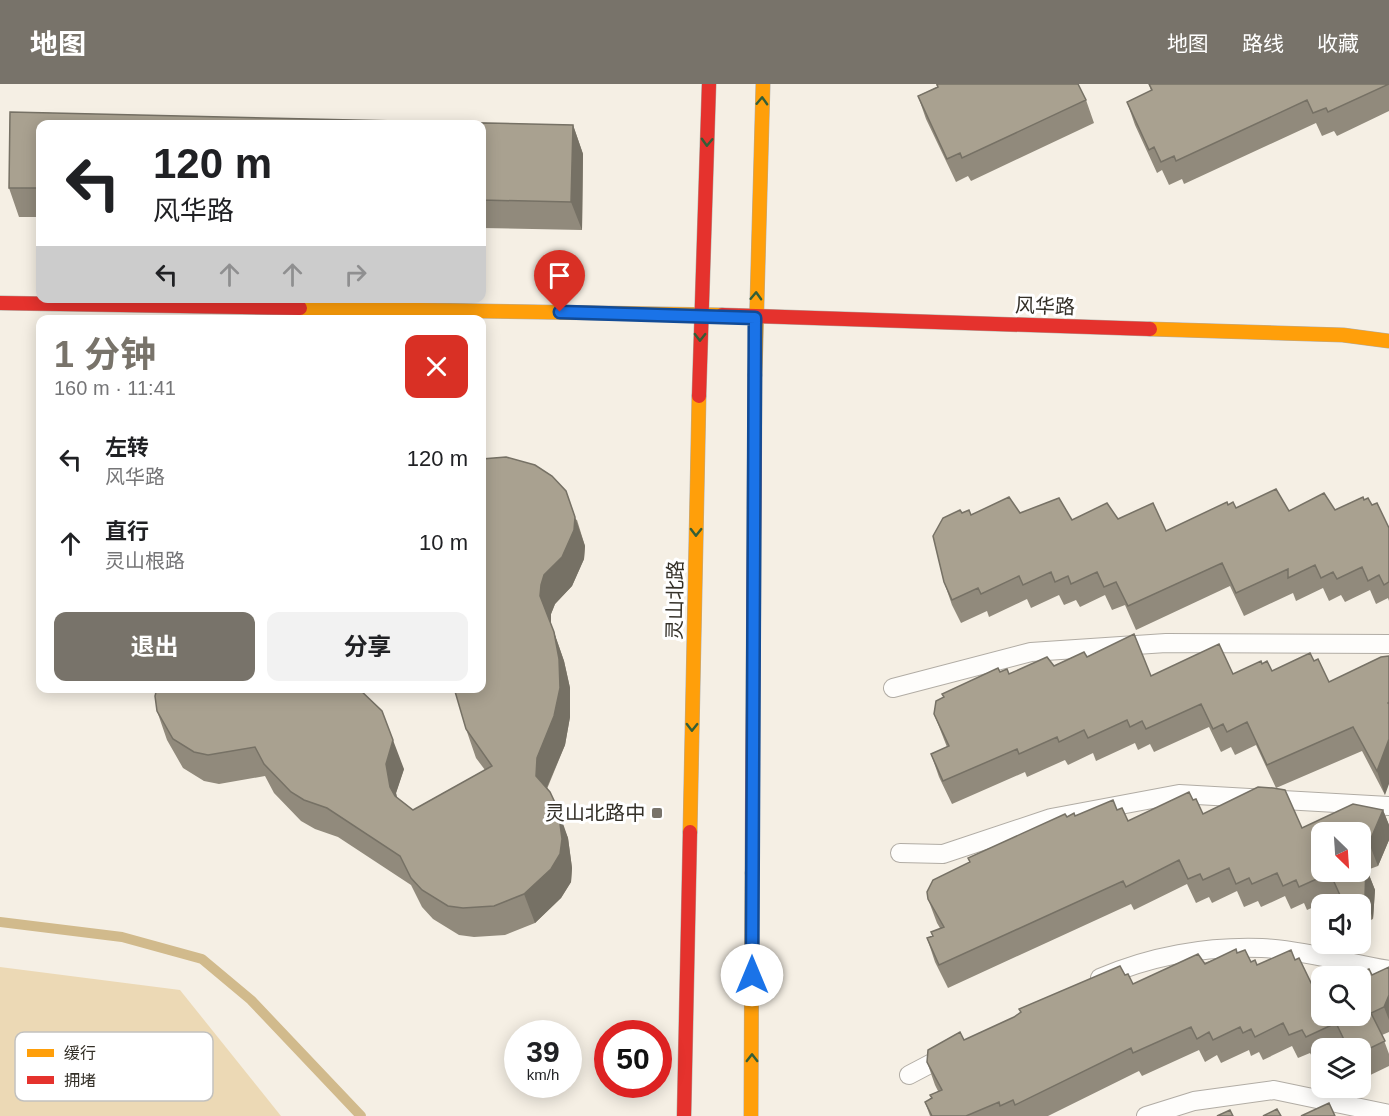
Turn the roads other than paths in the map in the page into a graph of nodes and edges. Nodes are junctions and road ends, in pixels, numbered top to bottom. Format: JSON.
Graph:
{"nodes":[{"id":1,"x":709,"y":84,"type":"edge"},
{"id":2,"x":762,"y":84,"type":"edge"},
{"id":3,"x":0,"y":303,"type":"edge"},
{"id":4,"x":700,"y":314,"type":"junction"},
{"id":5,"x":755,"y":318,"type":"junction"},
{"id":6,"x":1389,"y":341,"type":"edge"},
{"id":7,"x":1389,"y":644,"type":"edge"},
{"id":8,"x":893,"y":688,"type":"dead end"},
{"id":9,"x":1389,"y":806,"type":"edge"},
{"id":10,"x":900,"y":853,"type":"dead end"},
{"id":11,"x":1389,"y":970,"type":"edge"},
{"id":12,"x":1081,"y":986,"type":"edge"},
{"id":13,"x":969,"y":1043,"type":"edge"},
{"id":14,"x":909,"y":1076,"type":"dead end"},
{"id":15,"x":1389,"y":1114,"type":"edge"},
{"id":16,"x":684,"y":1116,"type":"edge"},
{"id":17,"x":751,"y":1116,"type":"edge"},
{"id":18,"x":1146,"y":1116,"type":"edge"}],
"edges":[{"from":1,"to":4,"type":"main road","name":"灵山北路","one_way":true},
{"from":5,"to":2,"type":"main road","one_way":true},
{"from":3,"to":4,"type":"main road","name":"风华路"},
{"from":4,"to":5,"type":"main road","name":"风华路"},
{"from":4,"to":16,"type":"main road","name":"灵山北路","one_way":true},
{"from":5,"to":6,"type":"main road","name":"风华路"},
{"from":17,"to":5,"type":"main road","one_way":true},
{"from":7,"to":8,"type":"lane"},
{"from":9,"to":10,"type":"lane"},
{"from":11,"to":12,"type":"lane"},
{"from":13,"to":14,"type":"lane"},
{"from":15,"to":18,"type":"lane"}]}
